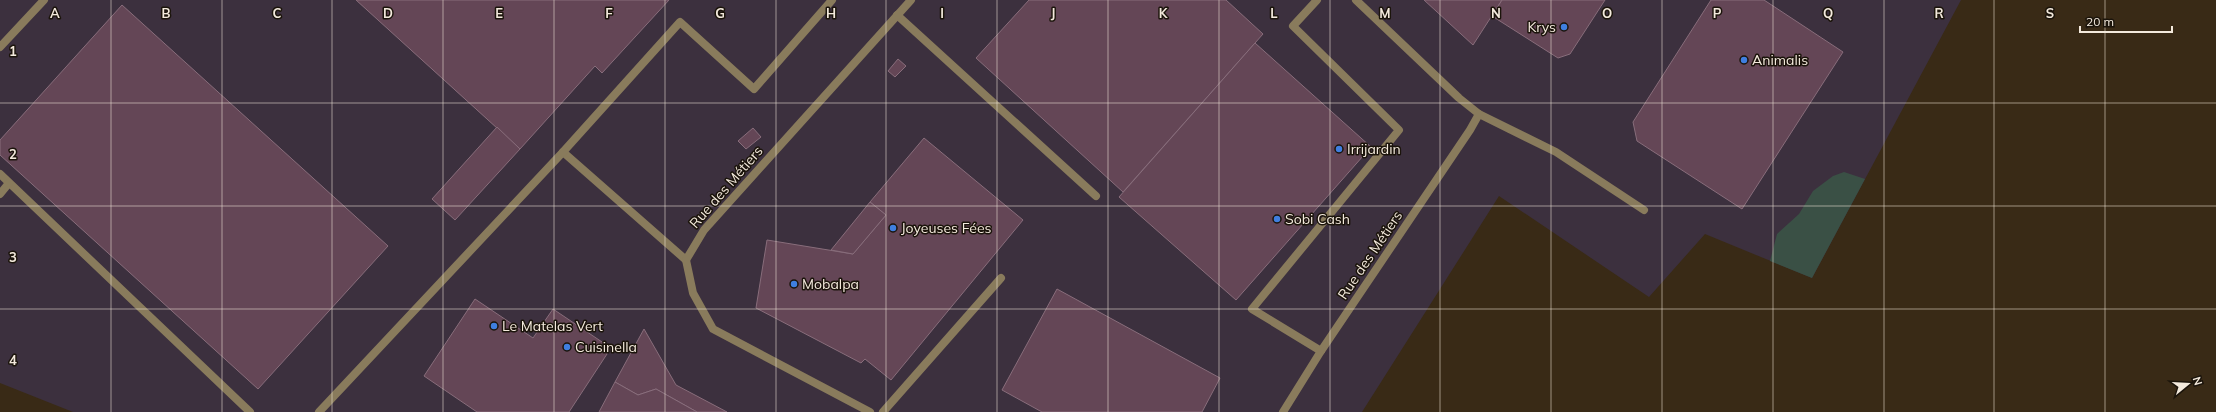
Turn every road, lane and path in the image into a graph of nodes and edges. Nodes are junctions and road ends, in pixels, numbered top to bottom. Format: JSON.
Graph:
{"nodes":[{"id":1,"x":44,"y":0,"type":"edge"},
{"id":2,"x":832,"y":0,"type":"edge"},
{"id":3,"x":911,"y":0,"type":"edge"},
{"id":4,"x":1317,"y":0,"type":"edge"},
{"id":5,"x":1356,"y":0,"type":"edge"},
{"id":6,"x":897,"y":15,"type":"junction"},
{"id":7,"x":0,"y":47,"type":"edge"},
{"id":8,"x":1479,"y":114,"type":"junction"},
{"id":9,"x":563,"y":152,"type":"junction"},
{"id":10,"x":0,"y":174,"type":"edge"},
{"id":11,"x":9,"y":183,"type":"junction"},
{"id":12,"x":0,"y":194,"type":"edge"},
{"id":13,"x":1096,"y":196,"type":"dead end"},
{"id":14,"x":1644,"y":210,"type":"dead end"},
{"id":15,"x":686,"y":260,"type":"junction"},
{"id":16,"x":1001,"y":278,"type":"dead end"},
{"id":17,"x":1321,"y":351,"type":"junction"},
{"id":18,"x":250,"y":412,"type":"edge"},
{"id":19,"x":320,"y":412,"type":"edge"},
{"id":20,"x":870,"y":412,"type":"edge"},
{"id":21,"x":883,"y":412,"type":"edge"},
{"id":22,"x":1283,"y":412,"type":"edge"}],
"edges":[{"from":1,"to":7,"type":"street"},
{"from":2,"to":9,"type":"street"},
{"from":3,"to":6,"type":"street","name":"Rue des Métiers"},
{"from":4,"to":17,"type":"street"},
{"from":5,"to":8,"type":"street"},
{"from":6,"to":13,"type":"street"},
{"from":6,"to":15,"type":"street","name":"Rue des Métiers"},
{"from":8,"to":14,"type":"street"},
{"from":8,"to":17,"type":"street","name":"Rue des Métiers"},
{"from":9,"to":15,"type":"street"},
{"from":9,"to":19,"type":"street"},
{"from":10,"to":11,"type":"street"},
{"from":11,"to":12,"type":"street"},
{"from":11,"to":18,"type":"street"},
{"from":15,"to":20,"type":"street"},
{"from":16,"to":21,"type":"street"},
{"from":17,"to":22,"type":"street","name":"Rue des Métiers"}]}
